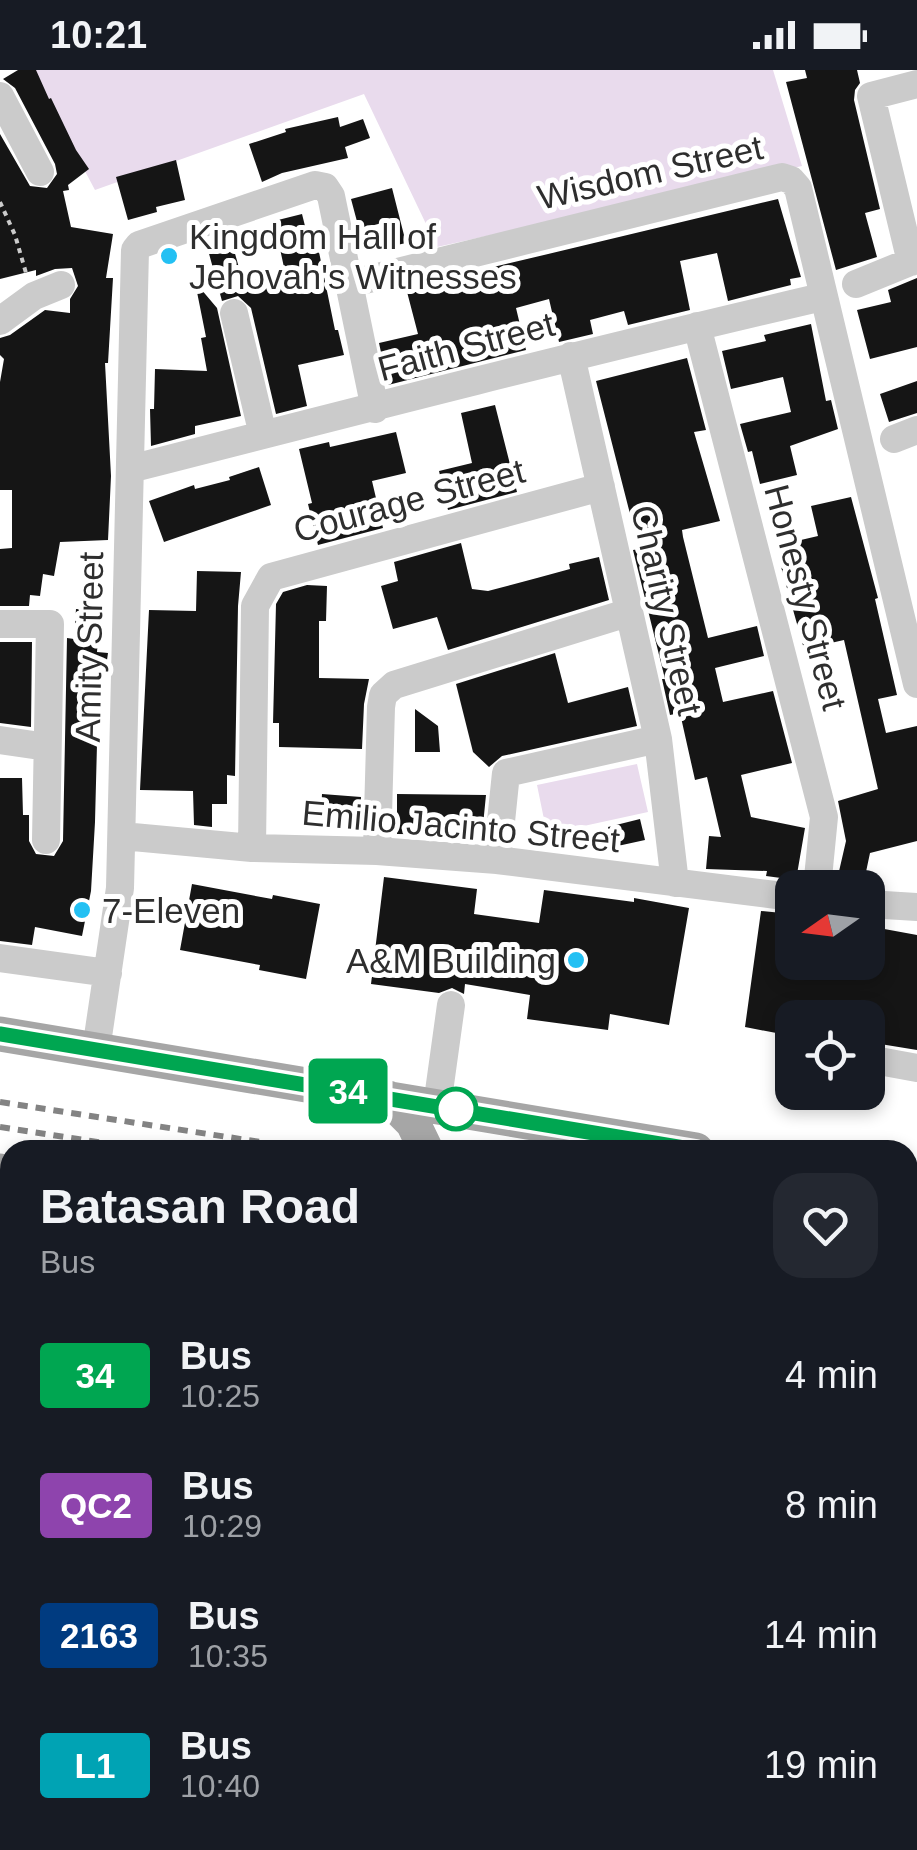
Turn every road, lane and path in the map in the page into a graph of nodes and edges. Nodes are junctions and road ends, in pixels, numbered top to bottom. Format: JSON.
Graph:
{"nodes":[{"id":1,"x":868,"y":83,"type":"edge"},
{"id":2,"x":917,"y":84,"type":"edge"},
{"id":3,"x":0,"y":96,"type":"edge"},
{"id":4,"x":40,"y":172,"type":"dead end"},
{"id":5,"x":0,"y":202,"type":"edge"},
{"id":6,"x":914,"y":260,"type":"edge"},
{"id":7,"x":61,"y":284,"type":"dead end"},
{"id":8,"x":349,"y":284,"type":"junction"},
{"id":9,"x":856,"y":284,"type":"dead end"},
{"id":10,"x":34,"y":296,"type":"junction"},
{"id":11,"x":822,"y":297,"type":"junction"},
{"id":12,"x":234,"y":314,"type":"dead end"},
{"id":13,"x":0,"y":321,"type":"edge"},
{"id":14,"x":697,"y":326,"type":"junction"},
{"id":15,"x":571,"y":356,"type":"junction"},
{"id":16,"x":375,"y":409,"type":"junction"},
{"id":17,"x":262,"y":435,"type":"junction"},
{"id":18,"x":130,"y":469,"type":"junction"},
{"id":19,"x":601,"y":487,"type":"junction"},
{"id":20,"x":627,"y":613,"type":"junction"},
{"id":21,"x":0,"y":624,"type":"edge"},
{"id":22,"x":917,"y":684,"type":"edge"},
{"id":23,"x":0,"y":740,"type":"edge"},
{"id":24,"x":658,"y":740,"type":"junction"},
{"id":25,"x":47,"y":747,"type":"junction"},
{"id":26,"x":122,"y":836,"type":"junction"},
{"id":27,"x":46,"y":840,"type":"dead end"},
{"id":28,"x":252,"y":848,"type":"junction"},
{"id":29,"x":377,"y":851,"type":"junction"},
{"id":30,"x":497,"y":860,"type":"junction"},
{"id":31,"x":820,"y":870,"type":"edge"},
{"id":32,"x":676,"y":882,"type":"junction"},
{"id":33,"x":775,"y":895,"type":"edge"},
{"id":34,"x":885,"y":905,"type":"edge"},
{"id":35,"x":917,"y":906,"type":"edge"},
{"id":36,"x":0,"y":958,"type":"edge"},
{"id":37,"x":108,"y":974,"type":"junction"},
{"id":38,"x":451,"y":1004,"type":"dead end"},
{"id":39,"x":0,"y":1034,"type":"edge"},
{"id":40,"x":96,"y":1050,"type":"junction"},
{"id":41,"x":885,"y":1062,"type":"edge"},
{"id":42,"x":917,"y":1068,"type":"edge"},
{"id":43,"x":388,"y":1098,"type":"junction"},
{"id":44,"x":437,"y":1106,"type":"junction"},
{"id":45,"x":596,"y":1134,"type":"junction"},
{"id":46,"x":421,"y":1140,"type":"edge"},
{"id":47,"x":581,"y":1140,"type":"edge"},
{"id":48,"x":634,"y":1140,"type":"edge"}],
"edges":[{"from":1,"to":2,"type":"street"},
{"from":1,"to":6,"type":"street"},
{"from":3,"to":4,"type":"street"},
{"from":5,"to":10,"type":"path"},
{"from":6,"to":9,"type":"street"},
{"from":7,"to":10,"type":"street"},
{"from":8,"to":11,"type":"street","name":"Wisdom Street"},
{"from":8,"to":16,"type":"street"},
{"from":8,"to":18,"type":"street","name":"Amity Street"},
{"from":10,"to":13,"type":"street"},
{"from":11,"to":14,"type":"street","name":"Faith Street"},
{"from":11,"to":22,"type":"street","name":"Wisdom Street"},
{"from":12,"to":17,"type":"street"},
{"from":14,"to":15,"type":"street","name":"Faith Street"},
{"from":14,"to":31,"type":"street","name":"Honesty Street"},
{"from":15,"to":16,"type":"street","name":"Faith Street"},
{"from":15,"to":19,"type":"street","name":"Charity Street"},
{"from":16,"to":17,"type":"street","name":"Faith Street"},
{"from":17,"to":18,"type":"street","name":"Faith Street"},
{"from":18,"to":26,"type":"street","name":"Amity Street"},
{"from":19,"to":20,"type":"street","name":"Charity Street"},
{"from":19,"to":28,"type":"street","name":"Courage Street"},
{"from":20,"to":24,"type":"street","name":"Charity Street"},
{"from":20,"to":29,"type":"street"},
{"from":21,"to":25,"type":"street"},
{"from":23,"to":25,"type":"street"},
{"from":24,"to":30,"type":"street"},
{"from":24,"to":32,"type":"street","name":"Charity Street"},
{"from":25,"to":27,"type":"street"},
{"from":26,"to":28,"type":"street","name":"Emilio Jacinto Street"},
{"from":26,"to":37,"type":"street","name":"Amity Street"},
{"from":28,"to":29,"type":"street","name":"Emilio Jacinto Street"},
{"from":29,"to":30,"type":"street","name":"Emilio Jacinto Street"},
{"from":30,"to":32,"type":"street","name":"Emilio Jacinto Street"},
{"from":32,"to":33,"type":"street","name":"Emilio Jacinto Street"},
{"from":34,"to":35,"type":"street"},
{"from":36,"to":37,"type":"street"},
{"from":37,"to":40,"type":"street","name":"Amity Street"},
{"from":38,"to":44,"type":"street"},
{"from":39,"to":40,"type":"main road"},
{"from":40,"to":43,"type":"main road"},
{"from":41,"to":42,"type":"street"},
{"from":43,"to":44,"type":"main road"},
{"from":43,"to":46,"type":"main road"},
{"from":44,"to":45,"type":"main road"},
{"from":45,"to":47,"type":"main road"},
{"from":45,"to":48,"type":"main road"}]}
